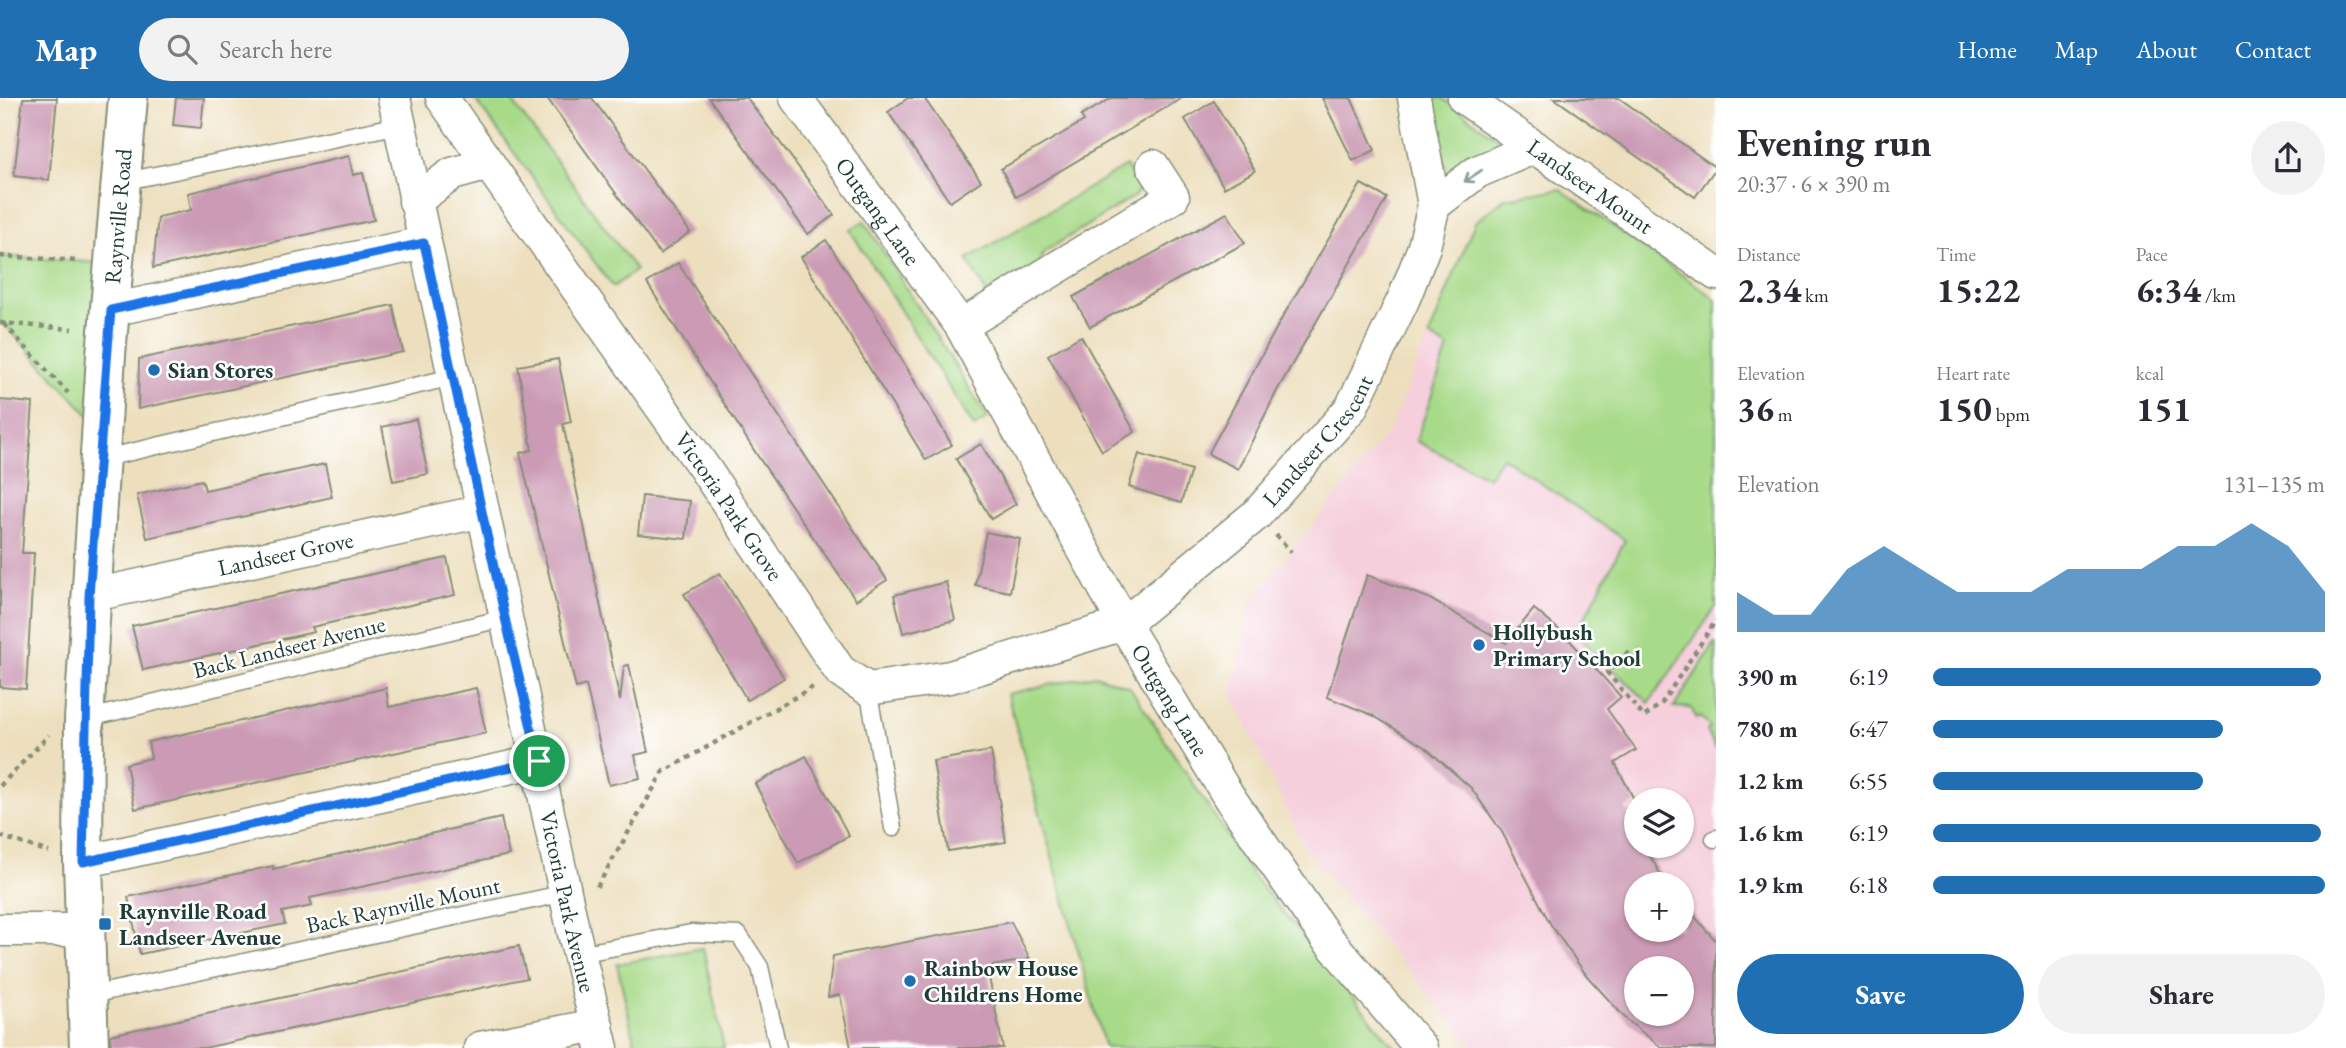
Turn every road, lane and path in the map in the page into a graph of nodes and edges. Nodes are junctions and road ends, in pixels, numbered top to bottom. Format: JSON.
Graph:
{"nodes":[{"id":1,"x":128,"y":98,"type":"edge"},
{"id":2,"x":443,"y":98,"type":"edge"},
{"id":3,"x":796,"y":98,"type":"edge"},
{"id":4,"x":1414,"y":98,"type":"edge"},
{"id":5,"x":1464,"y":98,"type":"edge"},
{"id":6,"x":397,"y":112,"type":"edge"},
{"id":7,"x":1535,"y":147,"type":"junction"},
{"id":8,"x":489,"y":164,"type":"junction"},
{"id":9,"x":1153,"y":166,"type":"dead end"},
{"id":10,"x":121,"y":182,"type":"junction"},
{"id":11,"x":415,"y":201,"type":"junction"},
{"id":12,"x":1434,"y":205,"type":"junction"},
{"id":13,"x":424,"y":243,"type":"junction"},
{"id":14,"x":0,"y":256,"type":"edge"},
{"id":15,"x":115,"y":264,"type":"junction"},
{"id":16,"x":1716,"y":274,"type":"edge"},
{"id":17,"x":110,"y":321,"type":"junction"},
{"id":18,"x":2,"y":324,"type":"edge"},
{"id":19,"x":961,"y":326,"type":"junction"},
{"id":20,"x":453,"y":377,"type":"junction"},
{"id":21,"x":101,"y":444,"type":"junction"},
{"id":22,"x":483,"y":512,"type":"junction"},
{"id":23,"x":89,"y":596,"type":"junction"},
{"id":24,"x":505,"y":618,"type":"junction"},
{"id":25,"x":1716,"y":620,"type":"edge"},
{"id":26,"x":1124,"y":624,"type":"junction"},
{"id":27,"x":1629,"y":651,"type":"dead end"},
{"id":28,"x":840,"y":671,"type":"junction"},
{"id":29,"x":868,"y":689,"type":"junction"},
{"id":30,"x":84,"y":719,"type":"junction"},
{"id":31,"x":539,"y":761,"type":"junction"},
{"id":32,"x":0,"y":786,"type":"edge"},
{"id":33,"x":894,"y":828,"type":"dead end"},
{"id":34,"x":0,"y":836,"type":"edge"},
{"id":35,"x":83,"y":862,"type":"junction"},
{"id":36,"x":566,"y":893,"type":"junction"},
{"id":37,"x":0,"y":930,"type":"edge"},
{"id":38,"x":85,"y":930,"type":"junction"},
{"id":39,"x":576,"y":942,"type":"junction"},
{"id":40,"x":86,"y":996,"type":"junction"},
{"id":41,"x":600,"y":1036,"type":"edge"},
{"id":42,"x":89,"y":1048,"type":"edge"},
{"id":43,"x":480,"y":1048,"type":"edge"},
{"id":44,"x":778,"y":1048,"type":"edge"},
{"id":45,"x":1421,"y":1048,"type":"edge"}],
"edges":[{"from":1,"to":10,"type":"street","name":"Raynville Road"},
{"from":2,"to":8,"type":"street","name":"Victoria Park Grove"},
{"from":3,"to":19,"type":"street","name":"Outgang Lane"},
{"from":4,"to":12,"type":"street","name":"Landseer Crescent"},
{"from":5,"to":7,"type":"street","name":"Landseer Mount"},
{"from":6,"to":10,"type":"lane"},
{"from":6,"to":11,"type":"street","name":"Victoria Park Avenue"},
{"from":7,"to":12,"type":"street","one_way":true},
{"from":7,"to":16,"type":"street","name":"Landseer Mount"},
{"from":8,"to":11,"type":"street"},
{"from":8,"to":28,"type":"street","name":"Victoria Park Grove"},
{"from":9,"to":19,"type":"street"},
{"from":10,"to":15,"type":"street","name":"Raynville Road"},
{"from":11,"to":13,"type":"street","name":"Victoria Park Avenue"},
{"from":12,"to":26,"type":"street","name":"Landseer Crescent"},
{"from":13,"to":17,"type":"street"},
{"from":13,"to":20,"type":"street","name":"Victoria Park Avenue"},
{"from":14,"to":15,"type":"path"},
{"from":15,"to":17,"type":"street","name":"Raynville Road"},
{"from":17,"to":18,"type":"path"},
{"from":17,"to":21,"type":"street","name":"Raynville Road"},
{"from":18,"to":21,"type":"path"},
{"from":19,"to":26,"type":"street","name":"Outgang Lane"},
{"from":20,"to":21,"type":"lane"},
{"from":20,"to":22,"type":"street","name":"Victoria Park Avenue"},
{"from":21,"to":23,"type":"street","name":"Raynville Road"},
{"from":22,"to":23,"type":"street","name":"Landseer Grove"},
{"from":22,"to":24,"type":"street","name":"Victoria Park Avenue"},
{"from":23,"to":30,"type":"street","name":"Raynville Road"},
{"from":24,"to":30,"type":"lane","name":"Back Landseer Avenue"},
{"from":24,"to":31,"type":"street","name":"Victoria Park Avenue"},
{"from":25,"to":27,"type":"path"},
{"from":26,"to":29,"type":"street"},
{"from":26,"to":45,"type":"street","name":"Outgang Lane"},
{"from":28,"to":29,"type":"street","name":"Victoria Park Grove"},
{"from":28,"to":39,"type":"path"},
{"from":29,"to":33,"type":"lane"},
{"from":30,"to":32,"type":"path"},
{"from":30,"to":35,"type":"street","name":"Raynville Road"},
{"from":31,"to":35,"type":"street"},
{"from":31,"to":36,"type":"street","name":"Victoria Park Avenue"},
{"from":34,"to":35,"type":"path"},
{"from":35,"to":38,"type":"street","name":"Raynville Road"},
{"from":36,"to":39,"type":"street","name":"Victoria Park Avenue"},
{"from":36,"to":40,"type":"lane","name":"Back Raynville Mount"},
{"from":37,"to":38,"type":"street"},
{"from":38,"to":40,"type":"street","name":"Raynville Road"},
{"from":39,"to":41,"type":"street","name":"Victoria Park Avenue"},
{"from":39,"to":44,"type":"lane"},
{"from":40,"to":42,"type":"street","name":"Raynville Road"},
{"from":41,"to":43,"type":"street"}]}
